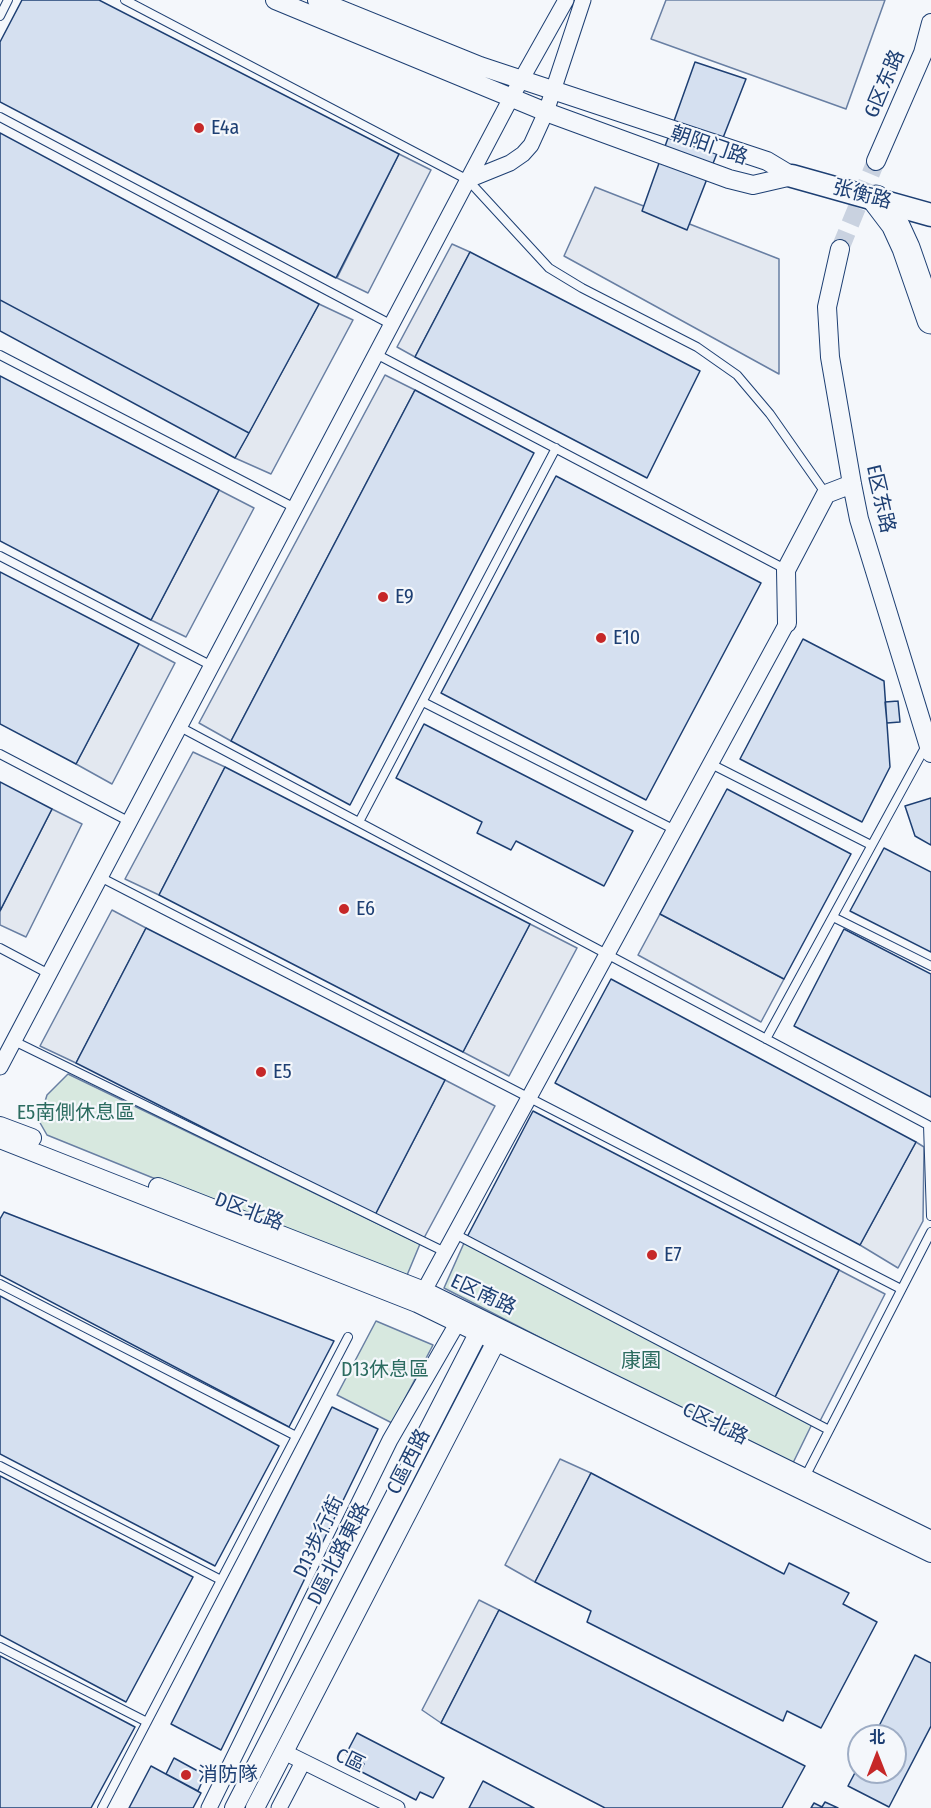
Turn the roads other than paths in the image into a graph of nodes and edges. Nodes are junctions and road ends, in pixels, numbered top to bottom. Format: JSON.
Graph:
{"nodes":[{"id":1,"x":8,"y":0,"type":"edge"},
{"id":2,"x":125,"y":0,"type":"edge"},
{"id":3,"x":274,"y":0,"type":"edge"},
{"id":4,"x":317,"y":0,"type":"edge"},
{"id":5,"x":566,"y":0,"type":"edge"},
{"id":6,"x":583,"y":0,"type":"edge"},
{"id":7,"x":0,"y":16,"type":"edge"},
{"id":8,"x":931,"y":23,"type":"edge"},
{"id":9,"x":521,"y":78,"type":"junction"},
{"id":10,"x":553,"y":89,"type":"junction"},
{"id":11,"x":511,"y":98,"type":"junction"},
{"id":12,"x":546,"y":112,"type":"junction"},
{"id":13,"x":0,"y":117,"type":"edge"},
{"id":14,"x":876,"y":161,"type":"tunnel mouth"},
{"id":15,"x":792,"y":176,"type":"junction"},
{"id":16,"x":468,"y":180,"type":"junction"},
{"id":17,"x":876,"y":199,"type":"junction"},
{"id":18,"x":931,"y":214,"type":"edge"},
{"id":19,"x":840,"y":249,"type":"tunnel mouth"},
{"id":20,"x":931,"y":320,"type":"edge"},
{"id":21,"x":392,"y":325,"type":"junction"},
{"id":22,"x":376,"y":354,"type":"junction"},
{"id":23,"x":0,"y":356,"type":"edge"},
{"id":24,"x":556,"y":448,"type":"junction"},
{"id":25,"x":852,"y":484,"type":"junction"},
{"id":26,"x":826,"y":494,"type":"junction"},
{"id":27,"x":295,"y":508,"type":"junction"},
{"id":28,"x":0,"y":555,"type":"edge"},
{"id":29,"x":786,"y":570,"type":"junction"},
{"id":30,"x":787,"y":623,"type":"joint"},
{"id":31,"x":212,"y":666,"type":"junction"},
{"id":32,"x":423,"y":702,"type":"junction"},
{"id":33,"x":180,"y":727,"type":"junction"},
{"id":34,"x":929,"y":748,"type":"edge"},
{"id":35,"x":0,"y":754,"type":"edge"},
{"id":36,"x":711,"y":764,"type":"junction"},
{"id":37,"x":130,"y":822,"type":"junction"},
{"id":38,"x":359,"y":822,"type":"junction"},
{"id":39,"x":675,"y":830,"type":"junction"},
{"id":40,"x":871,"y":845,"type":"junction"},
{"id":41,"x":100,"y":877,"type":"junction"},
{"id":42,"x":832,"y":916,"type":"junction"},
{"id":43,"x":0,"y":948,"type":"edge"},
{"id":44,"x":607,"y":954,"type":"junction"},
{"id":45,"x":931,"y":966,"type":"edge"},
{"id":46,"x":49,"y":974,"type":"junction"},
{"id":47,"x":766,"y":1039,"type":"junction"},
{"id":48,"x":14,"y":1041,"type":"junction"},
{"id":49,"x":0,"y":1067,"type":"edge"},
{"id":50,"x":529,"y":1098,"type":"junction"},
{"id":51,"x":0,"y":1126,"type":"edge"},
{"id":52,"x":0,"y":1139,"type":"edge"},
{"id":53,"x":931,"y":1216,"type":"edge"},
{"id":54,"x":931,"y":1232,"type":"edge"},
{"id":55,"x":455,"y":1234,"type":"junction"},
{"id":56,"x":445,"y":1252,"type":"junction"},
{"id":57,"x":0,"y":1284,"type":"edge"},
{"id":58,"x":901,"y":1289,"type":"junction"},
{"id":59,"x":420,"y":1297,"type":"junction"},
{"id":60,"x":458,"y":1322,"type":"junction"},
{"id":61,"x":482,"y":1326,"type":"junction"},
{"id":62,"x":500,"y":1335,"type":"junction"},
{"id":63,"x":348,"y":1337,"type":"dead end"},
{"id":64,"x":829,"y":1430,"type":"junction"},
{"id":65,"x":296,"y":1436,"type":"junction"},
{"id":66,"x":0,"y":1467,"type":"edge"},
{"id":67,"x":801,"y":1484,"type":"junction"},
{"id":68,"x":931,"y":1540,"type":"edge"},
{"id":69,"x":931,"y":1553,"type":"edge"},
{"id":70,"x":221,"y":1580,"type":"junction"},
{"id":71,"x":0,"y":1647,"type":"edge"},
{"id":72,"x":147,"y":1722,"type":"junction"},
{"id":73,"x":284,"y":1752,"type":"junction"},
{"id":74,"x":301,"y":1766,"type":"junction"},
{"id":75,"x":102,"y":1808,"type":"edge"},
{"id":76,"x":209,"y":1808,"type":"edge"},
{"id":77,"x":234,"y":1808,"type":"edge"},
{"id":78,"x":255,"y":1808,"type":"edge"},
{"id":79,"x":279,"y":1808,"type":"edge"},
{"id":80,"x":397,"y":1808,"type":"edge"}],
"edges":[{"from":1,"to":7,"type":"lane"},
{"from":2,"to":16,"type":"lane"},
{"from":3,"to":11,"type":"street","name":"朝阳门路"},
{"from":4,"to":9,"type":"street","name":"朝阳门路"},
{"from":5,"to":9,"type":"street"},
{"from":6,"to":10,"type":"street"},
{"from":8,"to":14,"type":"street","name":"G区东路"},
{"from":9,"to":10,"type":"street","name":"朝阳门路"},
{"from":9,"to":11,"type":"street"},
{"from":10,"to":12,"type":"street"},
{"from":10,"to":15,"type":"street","name":"朝阳门路"},
{"from":11,"to":12,"type":"street","name":"朝阳门路"},
{"from":11,"to":16,"type":"street"},
{"from":12,"to":15,"type":"street","name":"朝阳门路"},
{"from":12,"to":16,"type":"street"},
{"from":13,"to":21,"type":"lane"},
{"from":15,"to":17,"type":"main road","name":"张衡路"},
{"from":16,"to":21,"type":"street"},
{"from":16,"to":26,"type":"lane"},
{"from":17,"to":18,"type":"main road","name":"张衡路"},
{"from":17,"to":20,"type":"highway"},
{"from":19,"to":25,"type":"street","name":"E区东路"},
{"from":21,"to":22,"type":"street"},
{"from":22,"to":24,"type":"lane"},
{"from":22,"to":27,"type":"street"},
{"from":23,"to":27,"type":"lane"},
{"from":24,"to":29,"type":"lane"},
{"from":24,"to":32,"type":"lane"},
{"from":25,"to":26,"type":"street"},
{"from":25,"to":34,"type":"street","name":"E区东路"},
{"from":26,"to":29,"type":"street"},
{"from":27,"to":31,"type":"street"},
{"from":28,"to":31,"type":"lane"},
{"from":29,"to":30,"type":"street"},
{"from":30,"to":36,"type":"street"},
{"from":31,"to":33,"type":"street"},
{"from":32,"to":38,"type":"lane"},
{"from":32,"to":39,"type":"lane"},
{"from":33,"to":37,"type":"street"},
{"from":33,"to":38,"type":"lane"},
{"from":34,"to":40,"type":"lane"},
{"from":35,"to":37,"type":"lane"},
{"from":36,"to":39,"type":"street"},
{"from":36,"to":40,"type":"lane"},
{"from":37,"to":41,"type":"street"},
{"from":38,"to":44,"type":"lane"},
{"from":39,"to":44,"type":"street"},
{"from":40,"to":42,"type":"lane"},
{"from":41,"to":46,"type":"street"},
{"from":41,"to":50,"type":"lane"},
{"from":42,"to":45,"type":"lane"},
{"from":42,"to":47,"type":"lane"},
{"from":43,"to":46,"type":"lane"},
{"from":44,"to":47,"type":"lane"},
{"from":44,"to":50,"type":"street"},
{"from":46,"to":48,"type":"street"},
{"from":47,"to":53,"type":"lane"},
{"from":48,"to":49,"type":"street"},
{"from":48,"to":56,"type":"lane"},
{"from":50,"to":55,"type":"street"},
{"from":50,"to":58,"type":"lane"},
{"from":51,"to":59,"type":"street","name":"E区南路"},
{"from":52,"to":59,"type":"street","name":"D区北路"},
{"from":54,"to":58,"type":"lane"},
{"from":55,"to":56,"type":"street"},
{"from":55,"to":64,"type":"lane"},
{"from":56,"to":59,"type":"street"},
{"from":57,"to":65,"type":"lane"},
{"from":58,"to":64,"type":"lane"},
{"from":59,"to":60,"type":"street","name":"D区北路"},
{"from":59,"to":61,"type":"street","name":"E区南路"},
{"from":60,"to":61,"type":"street","name":"D区北路"},
{"from":60,"to":76,"type":"street","name":"D13步行街"},
{"from":61,"to":62,"type":"street","name":"E区南路"},
{"from":61,"to":77,"type":"street","name":"D區北路東路"},
{"from":62,"to":67,"type":"street","name":"C区北路"},
{"from":62,"to":73,"type":"street","name":"C區西路"},
{"from":63,"to":65,"type":"lane"},
{"from":64,"to":67,"type":"lane"},
{"from":65,"to":70,"type":"lane"},
{"from":66,"to":70,"type":"lane"},
{"from":67,"to":68,"type":"street"},
{"from":67,"to":69,"type":"street","name":"C区北路"},
{"from":70,"to":72,"type":"lane"},
{"from":71,"to":72,"type":"lane"},
{"from":72,"to":75,"type":"lane"},
{"from":73,"to":74,"type":"street","name":"C區"},
{"from":73,"to":78,"type":"street","name":"C區西路"},
{"from":74,"to":79,"type":"street"},
{"from":74,"to":80,"type":"street","name":"C區"}]}
